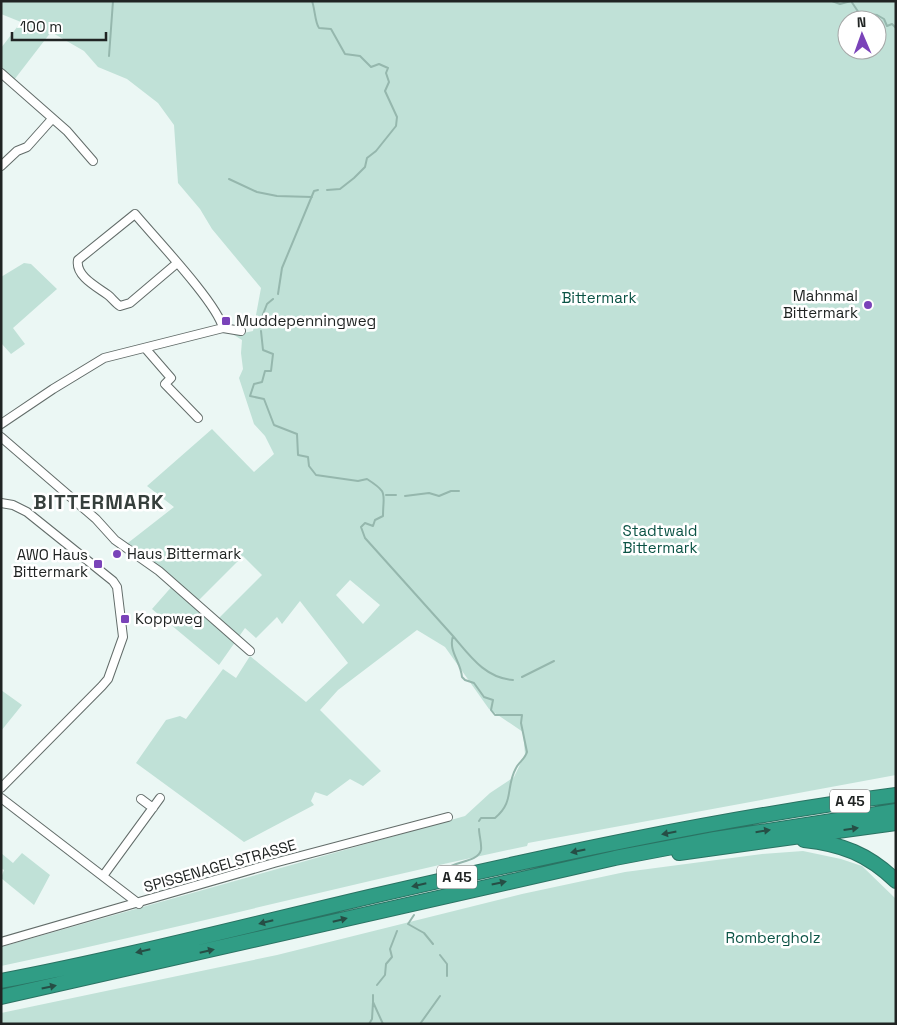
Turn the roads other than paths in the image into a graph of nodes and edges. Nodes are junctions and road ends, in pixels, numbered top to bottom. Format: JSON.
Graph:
{"nodes":[{"id":1,"x":1,"y":73,"type":"edge"},
{"id":2,"x":52,"y":118,"type":"junction"},
{"id":3,"x":93,"y":161,"type":"dead end"},
{"id":4,"x":1,"y":166,"type":"edge"},
{"id":5,"x":129,"y":207,"type":"dead end"},
{"id":6,"x":135,"y":214,"type":"junction"},
{"id":7,"x":176,"y":264,"type":"junction"},
{"id":8,"x":223,"y":328,"type":"junction"},
{"id":9,"x":241,"y":331,"type":"dead end"},
{"id":10,"x":145,"y":348,"type":"junction"},
{"id":11,"x":198,"y":418,"type":"dead end"},
{"id":12,"x":1,"y":424,"type":"edge"},
{"id":13,"x":1,"y":436,"type":"edge"},
{"id":14,"x":1,"y":503,"type":"edge"},
{"id":15,"x":250,"y":651,"type":"dead end"},
{"id":16,"x":896,"y":785,"type":"edge"},
{"id":17,"x":1,"y":788,"type":"edge"},
{"id":18,"x":896,"y":795,"type":"edge"},
{"id":19,"x":1,"y":798,"type":"edge"},
{"id":20,"x":160,"y":798,"type":"dead end"},
{"id":21,"x":141,"y":799,"type":"dead end"},
{"id":22,"x":153,"y":808,"type":"junction"},
{"id":23,"x":804,"y":808,"type":"junction"},
{"id":24,"x":896,"y":811,"type":"edge"},
{"id":25,"x":448,"y":817,"type":"dead end"},
{"id":26,"x":896,"y":823,"type":"edge"},
{"id":27,"x":768,"y":841,"type":"junction"},
{"id":28,"x":716,"y":844,"type":"junction"},
{"id":29,"x":103,"y":876,"type":"junction"},
{"id":30,"x":896,"y":881,"type":"edge"},
{"id":31,"x":139,"y":904,"type":"junction"},
{"id":32,"x":1,"y":942,"type":"edge"},
{"id":33,"x":1,"y":981,"type":"edge"},
{"id":34,"x":1,"y":997,"type":"edge"}],
"edges":[{"from":1,"to":2,"type":"street"},
{"from":2,"to":3,"type":"street"},
{"from":2,"to":4,"type":"street"},
{"from":5,"to":6,"type":"street"},
{"from":6,"to":7,"type":"street"},
{"from":6,"to":7,"type":"street"},
{"from":7,"to":8,"type":"street"},
{"from":8,"to":9,"type":"street"},
{"from":8,"to":10,"type":"street"},
{"from":10,"to":11,"type":"street"},
{"from":10,"to":12,"type":"street"},
{"from":13,"to":15,"type":"street"},
{"from":14,"to":17,"type":"street"},
{"from":16,"to":23,"type":"highway"},
{"from":18,"to":23,"type":"highway","number":"A 45"},
{"from":19,"to":29,"type":"street"},
{"from":20,"to":22,"type":"street"},
{"from":21,"to":22,"type":"street"},
{"from":22,"to":29,"type":"street"},
{"from":23,"to":33,"type":"highway","number":"A 45","one_way":true},
{"from":28,"to":24,"type":"highway","number":"A 45","one_way":true},
{"from":25,"to":31,"type":"street","name":"SPISSENAGELSTRASSE"},
{"from":27,"to":26,"type":"highway","one_way":true},
{"from":27,"to":28,"type":"highway"},
{"from":27,"to":30,"type":"highway"},
{"from":34,"to":28,"type":"highway","number":"A 45","one_way":true},
{"from":29,"to":31,"type":"street"},
{"from":31,"to":32,"type":"street","name":"SPISSENAGELSTRASSE"}]}
